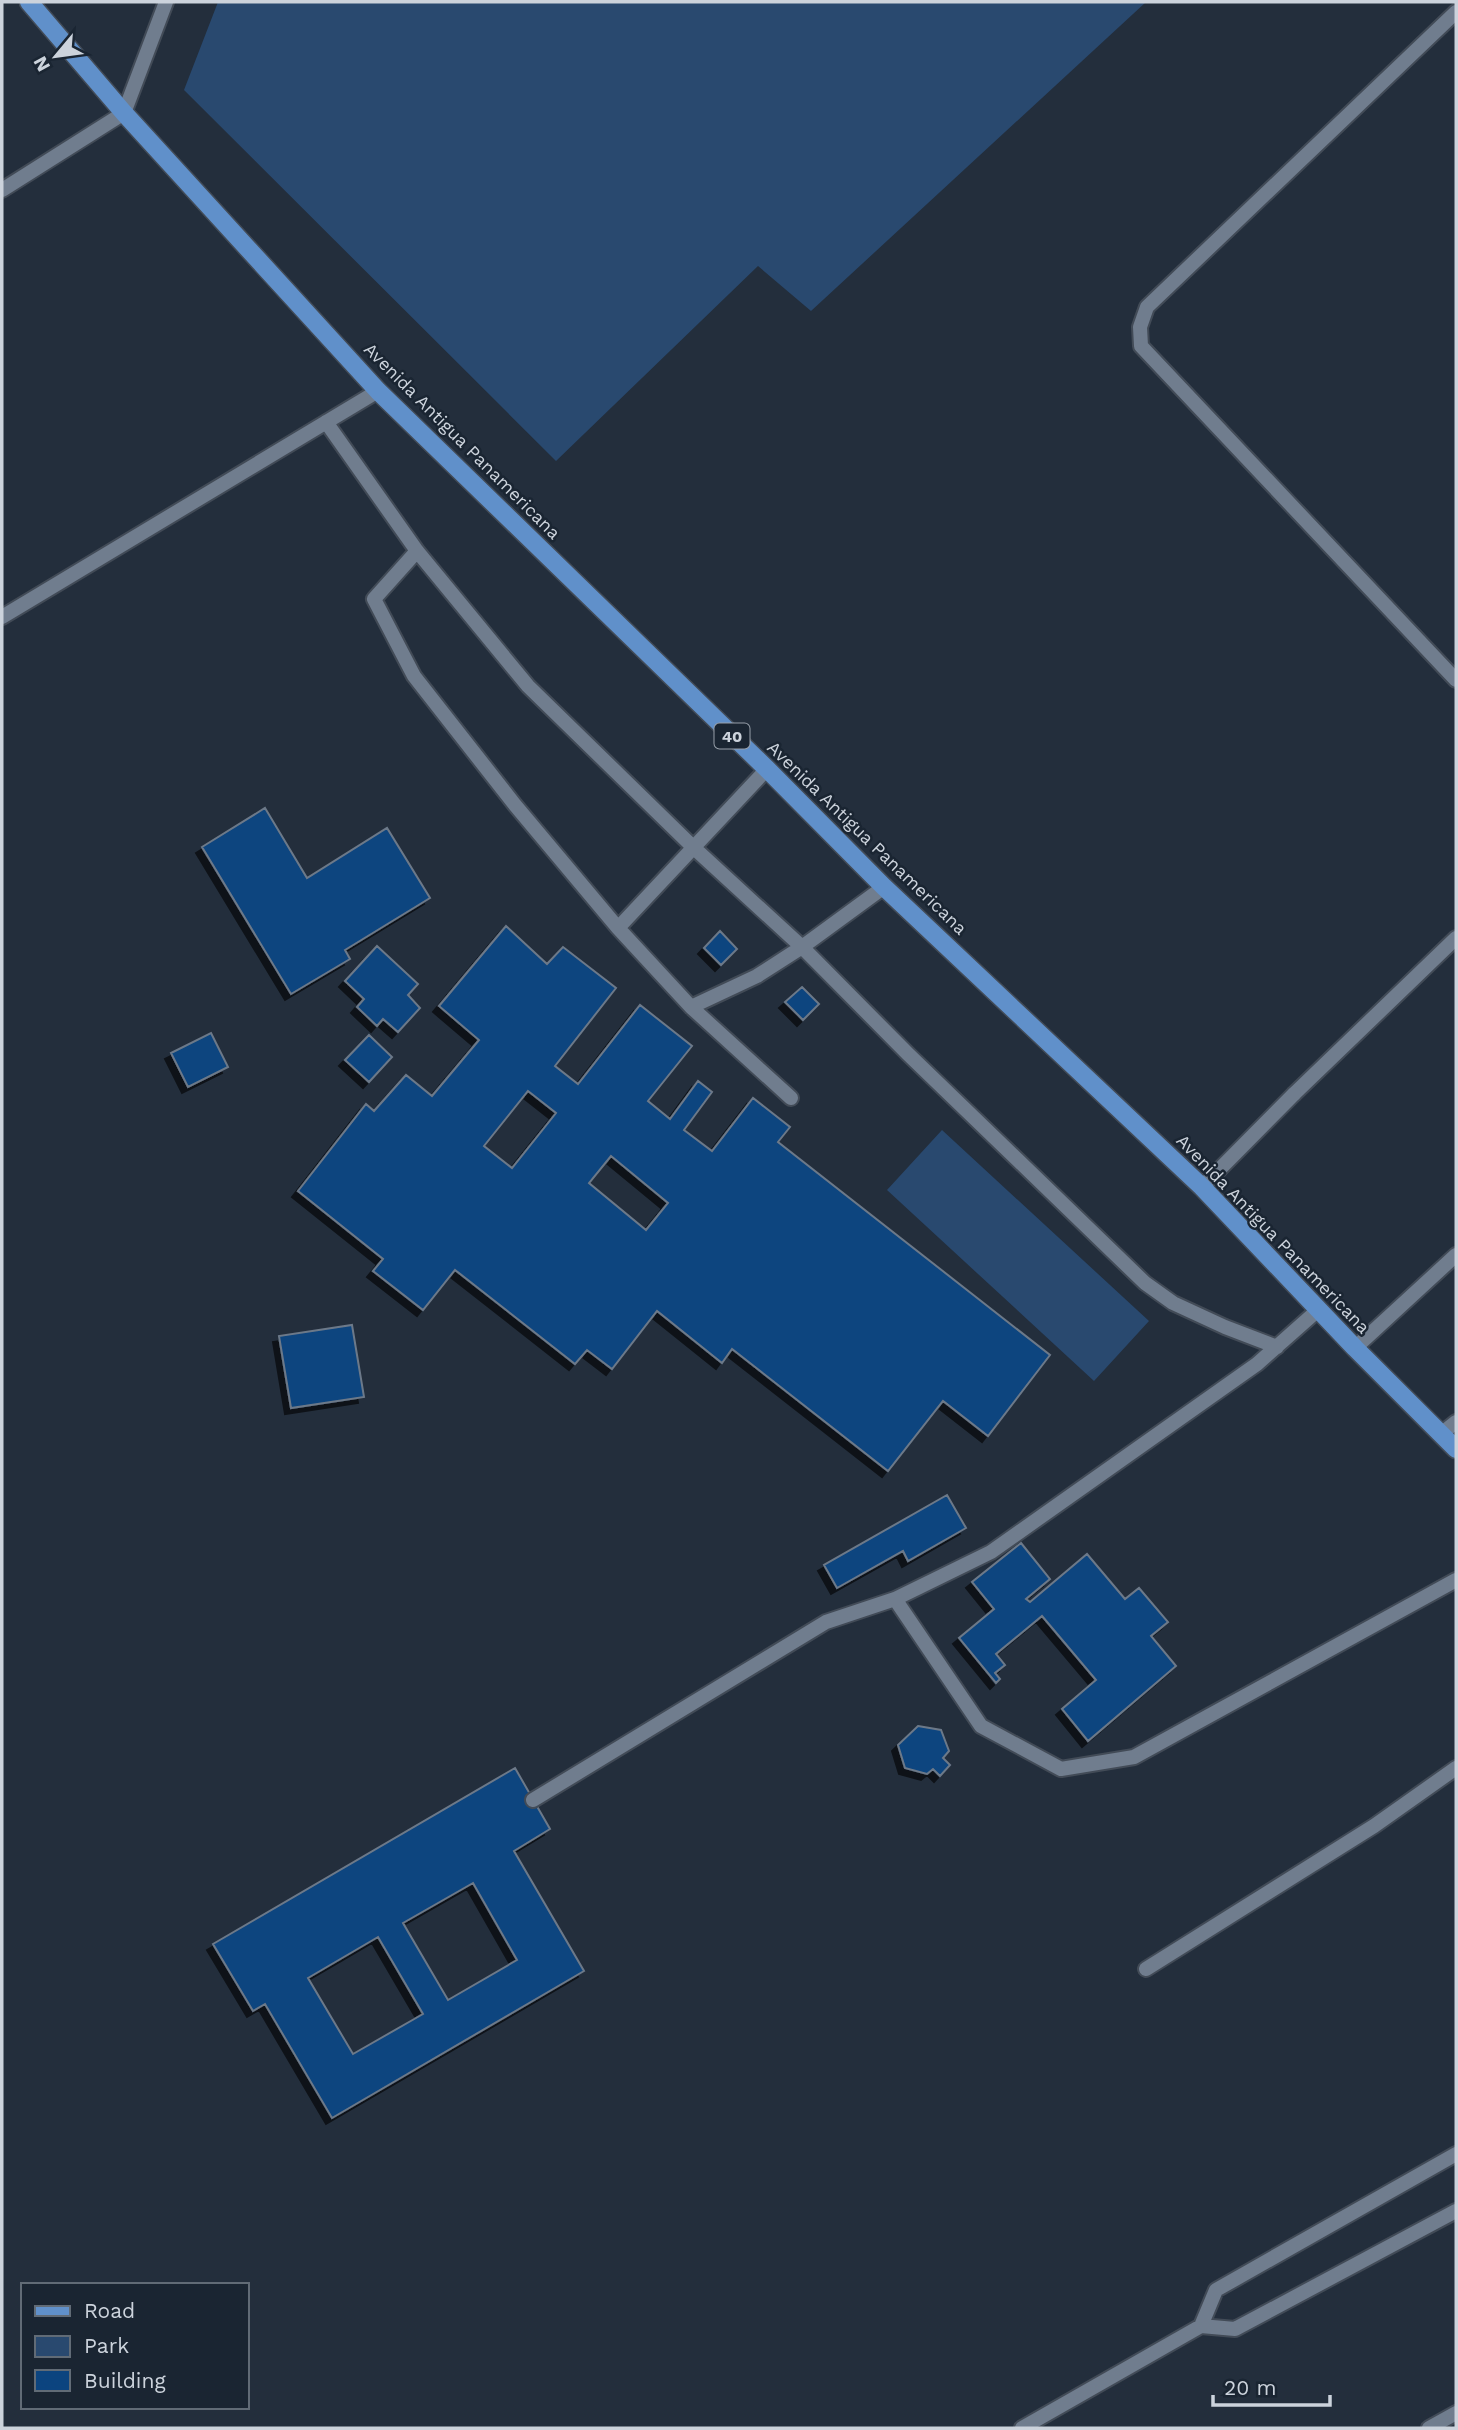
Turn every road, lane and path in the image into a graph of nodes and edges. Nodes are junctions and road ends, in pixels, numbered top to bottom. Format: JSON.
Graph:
{"nodes":[{"id":1,"x":29,"y":2,"type":"edge"},
{"id":2,"x":166,"y":2,"type":"edge"},
{"id":3,"x":1456,"y":12,"type":"edge"},
{"id":4,"x":124,"y":113,"type":"junction"},
{"id":5,"x":2,"y":190,"type":"edge"},
{"id":6,"x":378,"y":391,"type":"junction"},
{"id":7,"x":326,"y":422,"type":"junction"},
{"id":8,"x":418,"y":551,"type":"junction"},
{"id":9,"x":2,"y":617,"type":"edge"},
{"id":10,"x":1456,"y":680,"type":"edge"},
{"id":11,"x":767,"y":769,"type":"junction"},
{"id":12,"x":693,"y":847,"type":"junction"},
{"id":13,"x":884,"y":887,"type":"junction"},
{"id":14,"x":618,"y":928,"type":"junction"},
{"id":15,"x":1456,"y":938,"type":"edge"},
{"id":16,"x":802,"y":947,"type":"junction"},
{"id":17,"x":691,"y":1007,"type":"junction"},
{"id":18,"x":791,"y":1098,"type":"dead end"},
{"id":19,"x":1202,"y":1188,"type":"junction"},
{"id":20,"x":1456,"y":1255,"type":"edge"},
{"id":21,"x":1318,"y":1310,"type":"junction"},
{"id":22,"x":1277,"y":1347,"type":"junction"},
{"id":23,"x":1355,"y":1348,"type":"junction"},
{"id":24,"x":1456,"y":1422,"type":"edge"},
{"id":25,"x":1441,"y":1434,"type":"junction"},
{"id":26,"x":1456,"y":1449,"type":"edge"},
{"id":27,"x":1456,"y":1580,"type":"edge"},
{"id":28,"x":895,"y":1599,"type":"junction"},
{"id":29,"x":1456,"y":1768,"type":"edge"},
{"id":30,"x":533,"y":1800,"type":"dead end"},
{"id":31,"x":1146,"y":1969,"type":"dead end"},
{"id":32,"x":1456,"y":2154,"type":"edge"},
{"id":33,"x":1456,"y":2211,"type":"edge"},
{"id":34,"x":1201,"y":2326,"type":"junction"},
{"id":35,"x":1456,"y":2413,"type":"edge"},
{"id":36,"x":1022,"y":2428,"type":"edge"},
{"id":37,"x":1429,"y":2428,"type":"edge"}],
"edges":[{"from":1,"to":4,"type":"main road","name":"Avenida Antigua Panamericana","number":"40"},
{"from":2,"to":4,"type":"street"},
{"from":3,"to":10,"type":"street"},
{"from":4,"to":5,"type":"street"},
{"from":4,"to":6,"type":"main road","name":"Avenida Antigua Panamericana","number":"40"},
{"from":6,"to":7,"type":"street"},
{"from":6,"to":11,"type":"main road","name":"Avenida Antigua Panamericana","number":"40"},
{"from":7,"to":8,"type":"street"},
{"from":7,"to":9,"type":"street"},
{"from":8,"to":12,"type":"street"},
{"from":8,"to":14,"type":"street"},
{"from":11,"to":12,"type":"street"},
{"from":11,"to":13,"type":"main road","name":"Avenida Antigua Panamericana","number":"40"},
{"from":12,"to":14,"type":"street"},
{"from":12,"to":16,"type":"street"},
{"from":13,"to":16,"type":"street"},
{"from":13,"to":19,"type":"main road","name":"Avenida Antigua Panamericana","number":"40"},
{"from":14,"to":17,"type":"street"},
{"from":15,"to":19,"type":"street"},
{"from":16,"to":17,"type":"street"},
{"from":16,"to":22,"type":"street"},
{"from":17,"to":18,"type":"street"},
{"from":19,"to":21,"type":"main road","name":"Avenida Antigua Panamericana","number":"40"},
{"from":20,"to":23,"type":"street"},
{"from":21,"to":22,"type":"street"},
{"from":21,"to":23,"type":"main road","name":"Avenida Antigua Panamericana","number":"40"},
{"from":22,"to":28,"type":"street"},
{"from":23,"to":25,"type":"main road","name":"Avenida Antigua Panamericana","number":"40"},
{"from":24,"to":25,"type":"street"},
{"from":25,"to":26,"type":"main road","name":"Avenida Antigua Panamericana","number":"40"},
{"from":27,"to":28,"type":"street"},
{"from":28,"to":30,"type":"street"},
{"from":29,"to":31,"type":"street"},
{"from":32,"to":34,"type":"street"},
{"from":33,"to":34,"type":"street"},
{"from":34,"to":36,"type":"street"},
{"from":35,"to":37,"type":"street"}]}
